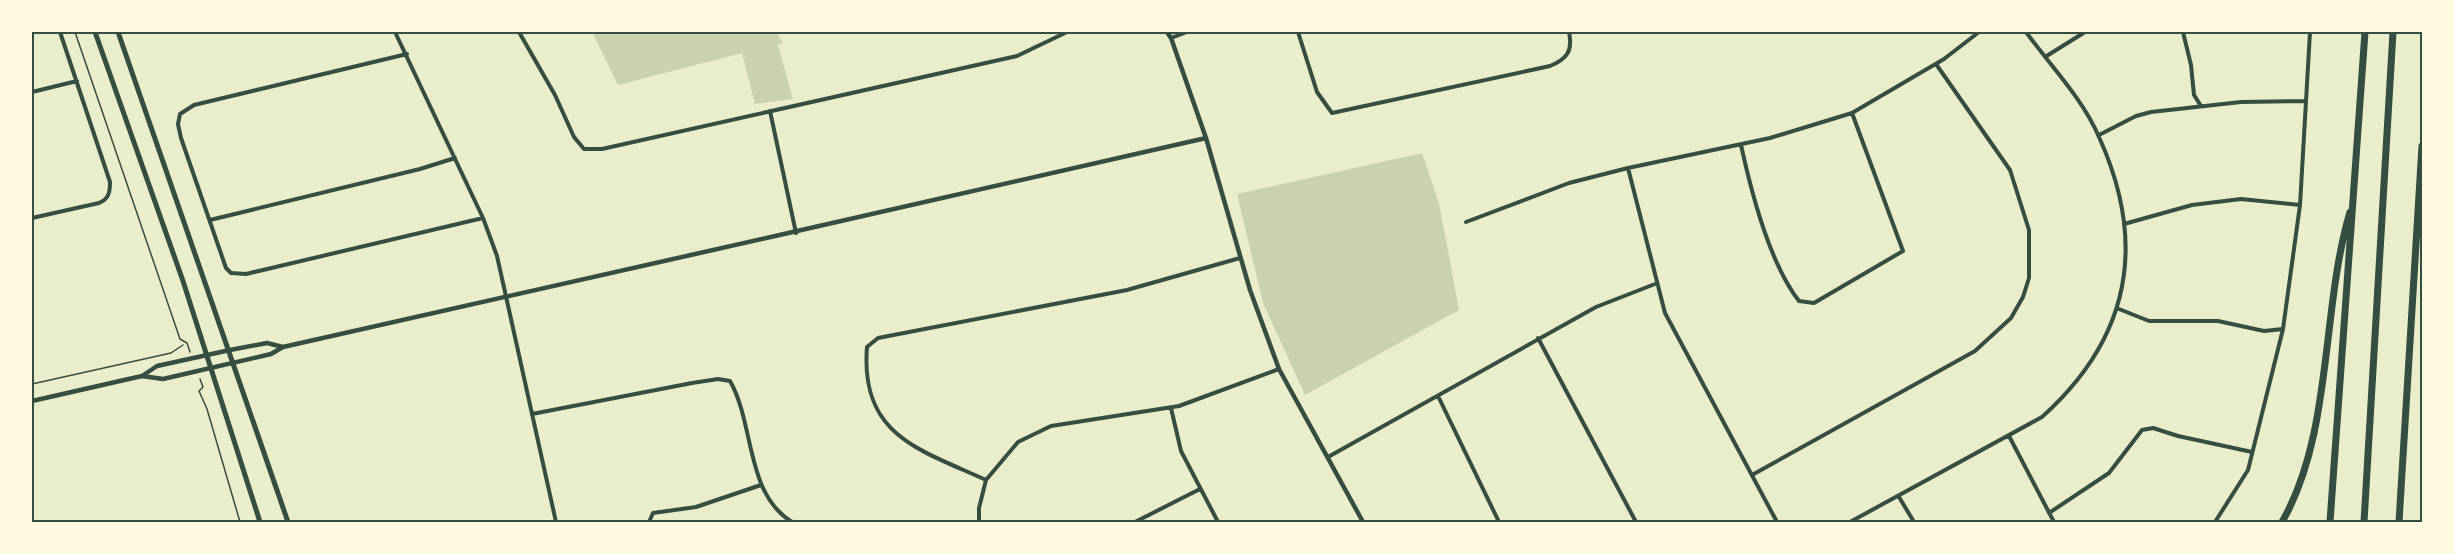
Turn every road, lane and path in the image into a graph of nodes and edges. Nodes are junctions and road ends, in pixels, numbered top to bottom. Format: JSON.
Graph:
{"nodes":[{"id":1,"x":60,"y":32,"type":"edge"},
{"id":2,"x":75,"y":32,"type":"edge"},
{"id":3,"x":95,"y":32,"type":"edge"},
{"id":4,"x":118,"y":32,"type":"edge"},
{"id":5,"x":395,"y":32,"type":"edge"},
{"id":6,"x":519,"y":32,"type":"edge"},
{"id":7,"x":1067,"y":32,"type":"edge"},
{"id":8,"x":1167,"y":32,"type":"edge"},
{"id":9,"x":1187,"y":32,"type":"edge"},
{"id":10,"x":1298,"y":32,"type":"edge"},
{"id":11,"x":1569,"y":32,"type":"edge"},
{"id":12,"x":1708,"y":32,"type":"edge"},
{"id":13,"x":1717,"y":32,"type":"edge"},
{"id":14,"x":1979,"y":32,"type":"edge"},
{"id":15,"x":2026,"y":32,"type":"edge"},
{"id":16,"x":2085,"y":32,"type":"edge"},
{"id":17,"x":2183,"y":32,"type":"edge"},
{"id":18,"x":2310,"y":32,"type":"edge"},
{"id":19,"x":2365,"y":32,"type":"edge"},
{"id":20,"x":2393,"y":32,"type":"edge"},
{"id":21,"x":1171,"y":38,"type":"junction"},
{"id":22,"x":407,"y":54,"type":"junction"},
{"id":23,"x":2044,"y":57,"type":"junction"},
{"id":24,"x":1936,"y":64,"type":"junction"},
{"id":25,"x":77,"y":81,"type":"junction"},
{"id":26,"x":32,"y":92,"type":"edge"},
{"id":27,"x":2306,"y":101,"type":"junction"},
{"id":28,"x":2200,"y":106,"type":"junction"},
{"id":29,"x":770,"y":111,"type":"junction"},
{"id":30,"x":1852,"y":113,"type":"junction"},
{"id":31,"x":2099,"y":135,"type":"junction"},
{"id":32,"x":1206,"y":138,"type":"junction"},
{"id":33,"x":1741,"y":145,"type":"junction"},
{"id":34,"x":2422,"y":146,"type":"edge"},
{"id":35,"x":455,"y":158,"type":"junction"},
{"id":36,"x":1628,"y":168,"type":"junction"},
{"id":37,"x":2354,"y":198,"type":"junction"},
{"id":38,"x":2300,"y":205,"type":"junction"},
{"id":39,"x":32,"y":218,"type":"edge"},
{"id":40,"x":483,"y":218,"type":"junction"},
{"id":41,"x":210,"y":219,"type":"junction"},
{"id":42,"x":1466,"y":222,"type":"dead end"},
{"id":43,"x":2124,"y":224,"type":"junction"},
{"id":44,"x":796,"y":233,"type":"junction"},
{"id":45,"x":1240,"y":258,"type":"junction"},
{"id":46,"x":1656,"y":284,"type":"junction"},
{"id":47,"x":505,"y":295,"type":"junction"},
{"id":48,"x":2119,"y":309,"type":"junction"},
{"id":49,"x":2283,"y":329,"type":"junction"},
{"id":50,"x":1538,"y":338,"type":"junction"},
{"id":51,"x":283,"y":347,"type":"junction"},
{"id":52,"x":230,"y":350,"type":"junction"},
{"id":53,"x":207,"y":356,"type":"junction"},
{"id":54,"x":234,"y":362,"type":"junction"},
{"id":55,"x":210,"y":368,"type":"junction"},
{"id":56,"x":1279,"y":369,"type":"junction"},
{"id":57,"x":142,"y":375,"type":"junction"},
{"id":58,"x":32,"y":384,"type":"edge"},
{"id":59,"x":203,"y":387,"type":"dead end"},
{"id":60,"x":1438,"y":396,"type":"junction"},
{"id":61,"x":32,"y":401,"type":"edge"},
{"id":62,"x":1170,"y":408,"type":"junction"},
{"id":63,"x":532,"y":414,"type":"junction"},
{"id":64,"x":2009,"y":436,"type":"junction"},
{"id":65,"x":2252,"y":452,"type":"junction"},
{"id":66,"x":1328,"y":457,"type":"junction"},
{"id":67,"x":1752,"y":475,"type":"junction"},
{"id":68,"x":986,"y":480,"type":"junction"},
{"id":69,"x":761,"y":485,"type":"junction"},
{"id":70,"x":1200,"y":489,"type":"junction"},
{"id":71,"x":1899,"y":498,"type":"junction"},
{"id":72,"x":2049,"y":513,"type":"junction"},
{"id":73,"x":240,"y":522,"type":"edge"},
{"id":74,"x":260,"y":522,"type":"edge"},
{"id":75,"x":288,"y":522,"type":"edge"},
{"id":76,"x":556,"y":522,"type":"edge"},
{"id":77,"x":649,"y":522,"type":"edge"},
{"id":78,"x":792,"y":522,"type":"edge"},
{"id":79,"x":979,"y":522,"type":"edge"},
{"id":80,"x":1136,"y":522,"type":"edge"},
{"id":81,"x":1218,"y":522,"type":"edge"},
{"id":82,"x":1363,"y":522,"type":"edge"},
{"id":83,"x":1499,"y":522,"type":"edge"},
{"id":84,"x":1636,"y":522,"type":"edge"},
{"id":85,"x":1777,"y":522,"type":"edge"},
{"id":86,"x":1850,"y":522,"type":"edge"},
{"id":87,"x":1914,"y":522,"type":"edge"},
{"id":88,"x":2054,"y":522,"type":"edge"},
{"id":89,"x":2216,"y":522,"type":"edge"},
{"id":90,"x":2282,"y":522,"type":"edge"},
{"id":91,"x":2330,"y":522,"type":"edge"},
{"id":92,"x":2364,"y":522,"type":"edge"},
{"id":93,"x":2399,"y":522,"type":"edge"}],
"edges":[{"from":1,"to":25,"type":"street"},
{"from":2,"to":58,"type":"path"},
{"from":3,"to":53,"type":"main road"},
{"from":4,"to":52,"type":"main road"},
{"from":5,"to":22,"type":"street"},
{"from":6,"to":29,"type":"street"},
{"from":7,"to":29,"type":"street"},
{"from":8,"to":21,"type":"street"},
{"from":9,"to":21,"type":"street"},
{"from":10,"to":11,"type":"street"},
{"from":12,"to":13,"type":"street"},
{"from":14,"to":24,"type":"street"},
{"from":15,"to":23,"type":"street"},
{"from":16,"to":23,"type":"street"},
{"from":17,"to":28,"type":"street"},
{"from":18,"to":27,"type":"street"},
{"from":19,"to":37,"type":"highway"},
{"from":20,"to":92,"type":"highway"},
{"from":21,"to":32,"type":"street"},
{"from":22,"to":35,"type":"street"},
{"from":22,"to":41,"type":"street"},
{"from":23,"to":31,"type":"street"},
{"from":24,"to":30,"type":"street"},
{"from":24,"to":67,"type":"street"},
{"from":25,"to":26,"type":"street"},
{"from":25,"to":39,"type":"street"},
{"from":27,"to":28,"type":"street"},
{"from":27,"to":38,"type":"street"},
{"from":28,"to":31,"type":"street"},
{"from":29,"to":44,"type":"street"},
{"from":30,"to":33,"type":"street"},
{"from":30,"to":33,"type":"street"},
{"from":31,"to":43,"type":"street"},
{"from":32,"to":44,"type":"street"},
{"from":32,"to":45,"type":"street"},
{"from":33,"to":36,"type":"street"},
{"from":34,"to":93,"type":"highway"},
{"from":35,"to":40,"type":"street"},
{"from":35,"to":41,"type":"street"},
{"from":36,"to":42,"type":"street"},
{"from":36,"to":46,"type":"street"},
{"from":37,"to":90,"type":"highway"},
{"from":37,"to":91,"type":"highway"},
{"from":38,"to":43,"type":"street"},
{"from":38,"to":49,"type":"street"},
{"from":40,"to":41,"type":"street"},
{"from":40,"to":47,"type":"street"},
{"from":43,"to":48,"type":"street"},
{"from":44,"to":47,"type":"street"},
{"from":45,"to":56,"type":"street"},
{"from":45,"to":68,"type":"street"},
{"from":46,"to":50,"type":"street"},
{"from":46,"to":67,"type":"street"},
{"from":47,"to":51,"type":"street"},
{"from":47,"to":63,"type":"street"},
{"from":48,"to":49,"type":"street"},
{"from":48,"to":64,"type":"street"},
{"from":49,"to":65,"type":"street"},
{"from":50,"to":60,"type":"street"},
{"from":50,"to":84,"type":"street"},
{"from":51,"to":52,"type":"street"},
{"from":51,"to":54,"type":"street"},
{"from":52,"to":53,"type":"street"},
{"from":52,"to":54,"type":"main road"},
{"from":53,"to":55,"type":"main road"},
{"from":53,"to":57,"type":"street"},
{"from":54,"to":55,"type":"street"},
{"from":54,"to":75,"type":"main road"},
{"from":55,"to":57,"type":"street"},
{"from":55,"to":74,"type":"main road"},
{"from":56,"to":62,"type":"street"},
{"from":56,"to":66,"type":"street"},
{"from":57,"to":61,"type":"street"},
{"from":59,"to":73,"type":"path"},
{"from":60,"to":66,"type":"street"},
{"from":60,"to":83,"type":"street"},
{"from":62,"to":68,"type":"street"},
{"from":62,"to":70,"type":"street"},
{"from":63,"to":69,"type":"street"},
{"from":63,"to":76,"type":"street"},
{"from":64,"to":71,"type":"street"},
{"from":64,"to":72,"type":"street"},
{"from":65,"to":72,"type":"street"},
{"from":65,"to":89,"type":"street"},
{"from":66,"to":82,"type":"street"},
{"from":67,"to":85,"type":"street"},
{"from":68,"to":79,"type":"street"},
{"from":69,"to":77,"type":"street"},
{"from":69,"to":78,"type":"street"},
{"from":70,"to":80,"type":"street"},
{"from":70,"to":81,"type":"street"},
{"from":71,"to":86,"type":"street"},
{"from":71,"to":87,"type":"street"},
{"from":72,"to":88,"type":"street"}]}
